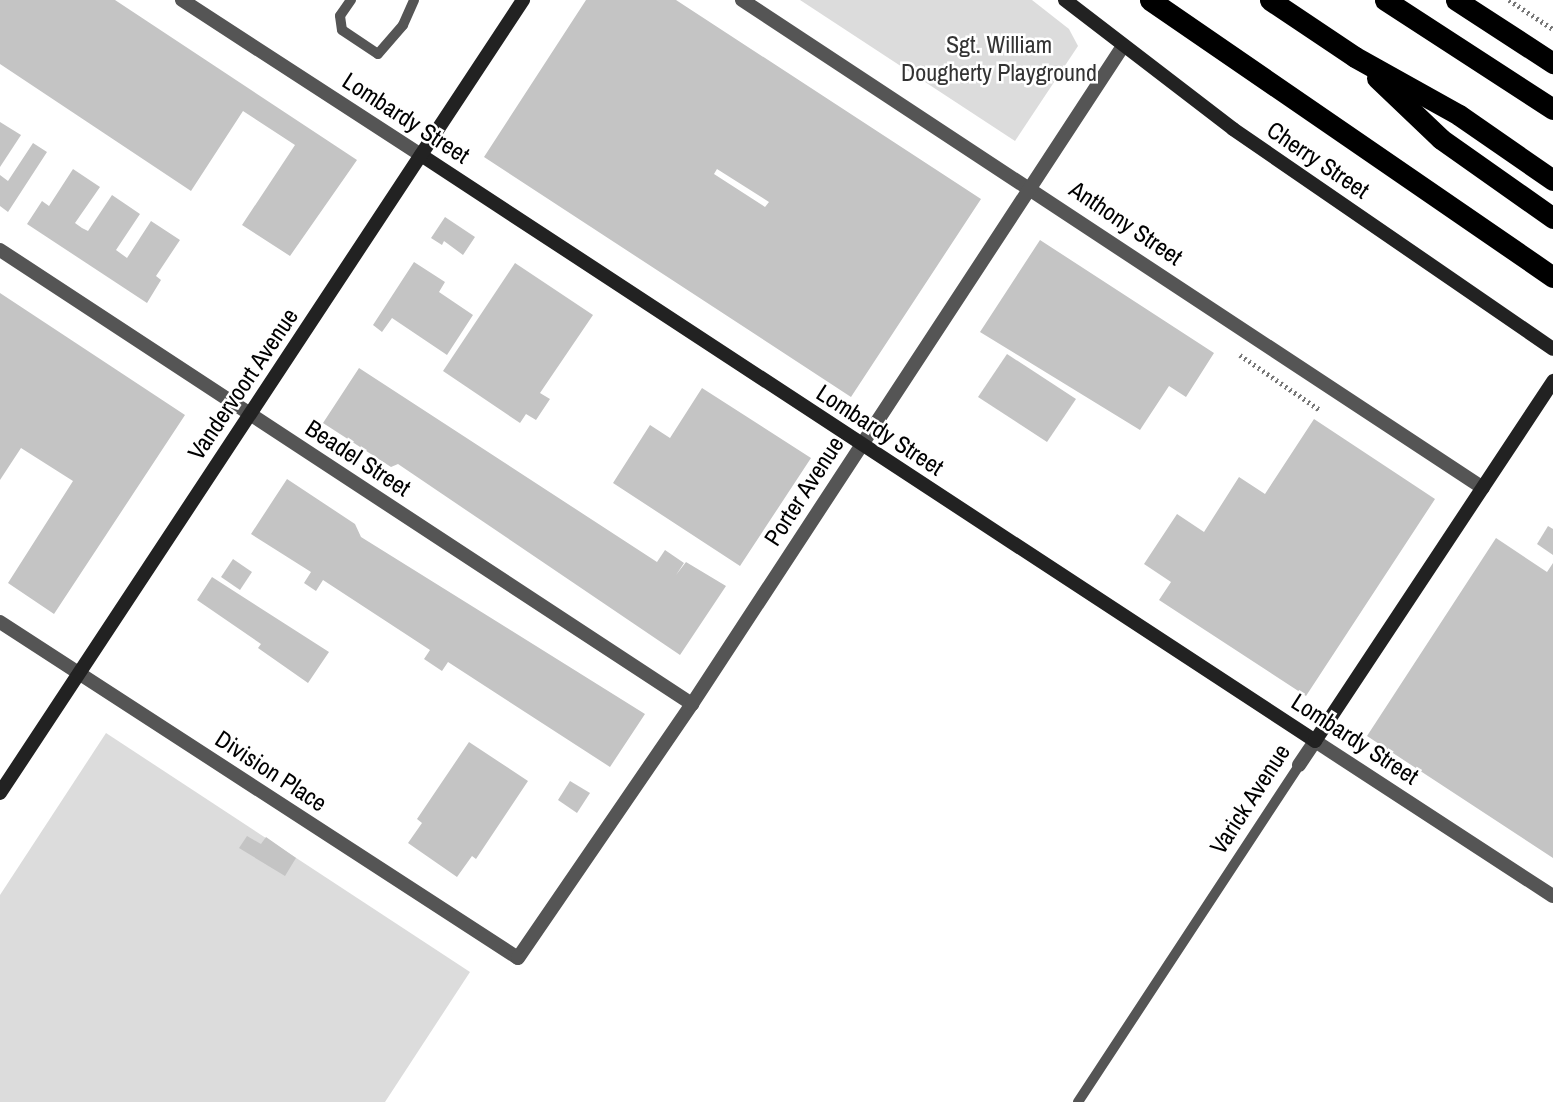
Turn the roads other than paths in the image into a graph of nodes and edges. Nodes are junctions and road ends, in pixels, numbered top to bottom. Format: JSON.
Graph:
{"nodes":[{"id":1,"x":182,"y":0,"type":"edge"},
{"id":2,"x":351,"y":0,"type":"edge"},
{"id":3,"x":414,"y":0,"type":"edge"},
{"id":4,"x":523,"y":0,"type":"edge"},
{"id":5,"x":742,"y":0,"type":"edge"},
{"id":6,"x":1065,"y":0,"type":"edge"},
{"id":7,"x":1150,"y":0,"type":"edge"},
{"id":8,"x":1270,"y":0,"type":"edge"},
{"id":9,"x":1385,"y":0,"type":"edge"},
{"id":10,"x":1456,"y":0,"type":"edge"},
{"id":11,"x":1123,"y":46,"type":"junction"},
{"id":12,"x":1355,"y":57,"type":"junction"},
{"id":13,"x":1553,"y":63,"type":"edge"},
{"id":14,"x":1553,"y":109,"type":"edge"},
{"id":15,"x":421,"y":156,"type":"junction"},
{"id":16,"x":1553,"y":180,"type":"edge"},
{"id":17,"x":1030,"y":187,"type":"junction"},
{"id":18,"x":1553,"y":218,"type":"edge"},
{"id":19,"x":0,"y":250,"type":"edge"},
{"id":20,"x":1551,"y":276,"type":"edge"},
{"id":21,"x":1553,"y":349,"type":"edge"},
{"id":22,"x":1553,"y":381,"type":"edge"},
{"id":23,"x":251,"y":414,"type":"junction"},
{"id":24,"x":861,"y":445,"type":"junction"},
{"id":25,"x":1483,"y":488,"type":"junction"},
{"id":26,"x":0,"y":622,"type":"edge"},
{"id":27,"x":79,"y":672,"type":"junction"},
{"id":28,"x":692,"y":704,"type":"junction"},
{"id":29,"x":1315,"y":741,"type":"junction"},
{"id":30,"x":1299,"y":765,"type":"joint"},
{"id":31,"x":0,"y":793,"type":"edge"},
{"id":32,"x":1553,"y":896,"type":"edge"},
{"id":33,"x":518,"y":958,"type":"joint"},
{"id":34,"x":1078,"y":1102,"type":"edge"}],
"edges":[{"from":1,"to":15,"type":"street","name":"Lombardy Street"},
{"from":2,"to":3,"type":"lane"},
{"from":4,"to":15,"type":"main road","name":"Vandervoort Avenue"},
{"from":5,"to":17,"type":"street","name":"Anthony Street"},
{"from":6,"to":11,"type":"main road","name":"Cherry Street"},
{"from":7,"to":20,"type":"highway"},
{"from":8,"to":12,"type":"highway"},
{"from":9,"to":14,"type":"highway"},
{"from":10,"to":13,"type":"highway"},
{"from":11,"to":17,"type":"street","name":"Porter Avenue"},
{"from":11,"to":21,"type":"main road","name":"Cherry Street"},
{"from":12,"to":16,"type":"highway"},
{"from":12,"to":18,"type":"highway"},
{"from":15,"to":23,"type":"main road","name":"Vandervoort Avenue"},
{"from":15,"to":24,"type":"main road","name":"Lombardy Street"},
{"from":17,"to":24,"type":"street","name":"Porter Avenue"},
{"from":17,"to":25,"type":"street","name":"Anthony Street"},
{"from":19,"to":23,"type":"street","name":"Beadel Street"},
{"from":22,"to":25,"type":"main road","name":"Varick Avenue"},
{"from":23,"to":27,"type":"main road","name":"Vandervoort Avenue"},
{"from":23,"to":28,"type":"street","name":"Beadel Street"},
{"from":24,"to":28,"type":"street","name":"Porter Avenue"},
{"from":24,"to":29,"type":"main road","name":"Lombardy Street"},
{"from":25,"to":29,"type":"main road","name":"Varick Avenue"},
{"from":26,"to":27,"type":"street","name":"Division Place"},
{"from":27,"to":31,"type":"main road","name":"Vandervoort Avenue"},
{"from":27,"to":33,"type":"street","name":"Division Place"},
{"from":28,"to":33,"type":"street","name":"Porter Avenue"},
{"from":29,"to":30,"type":"street","name":"Varick Avenue"},
{"from":29,"to":32,"type":"street","name":"Lombardy Street"},
{"from":30,"to":34,"type":"lane","name":"Varick Avenue"}]}
